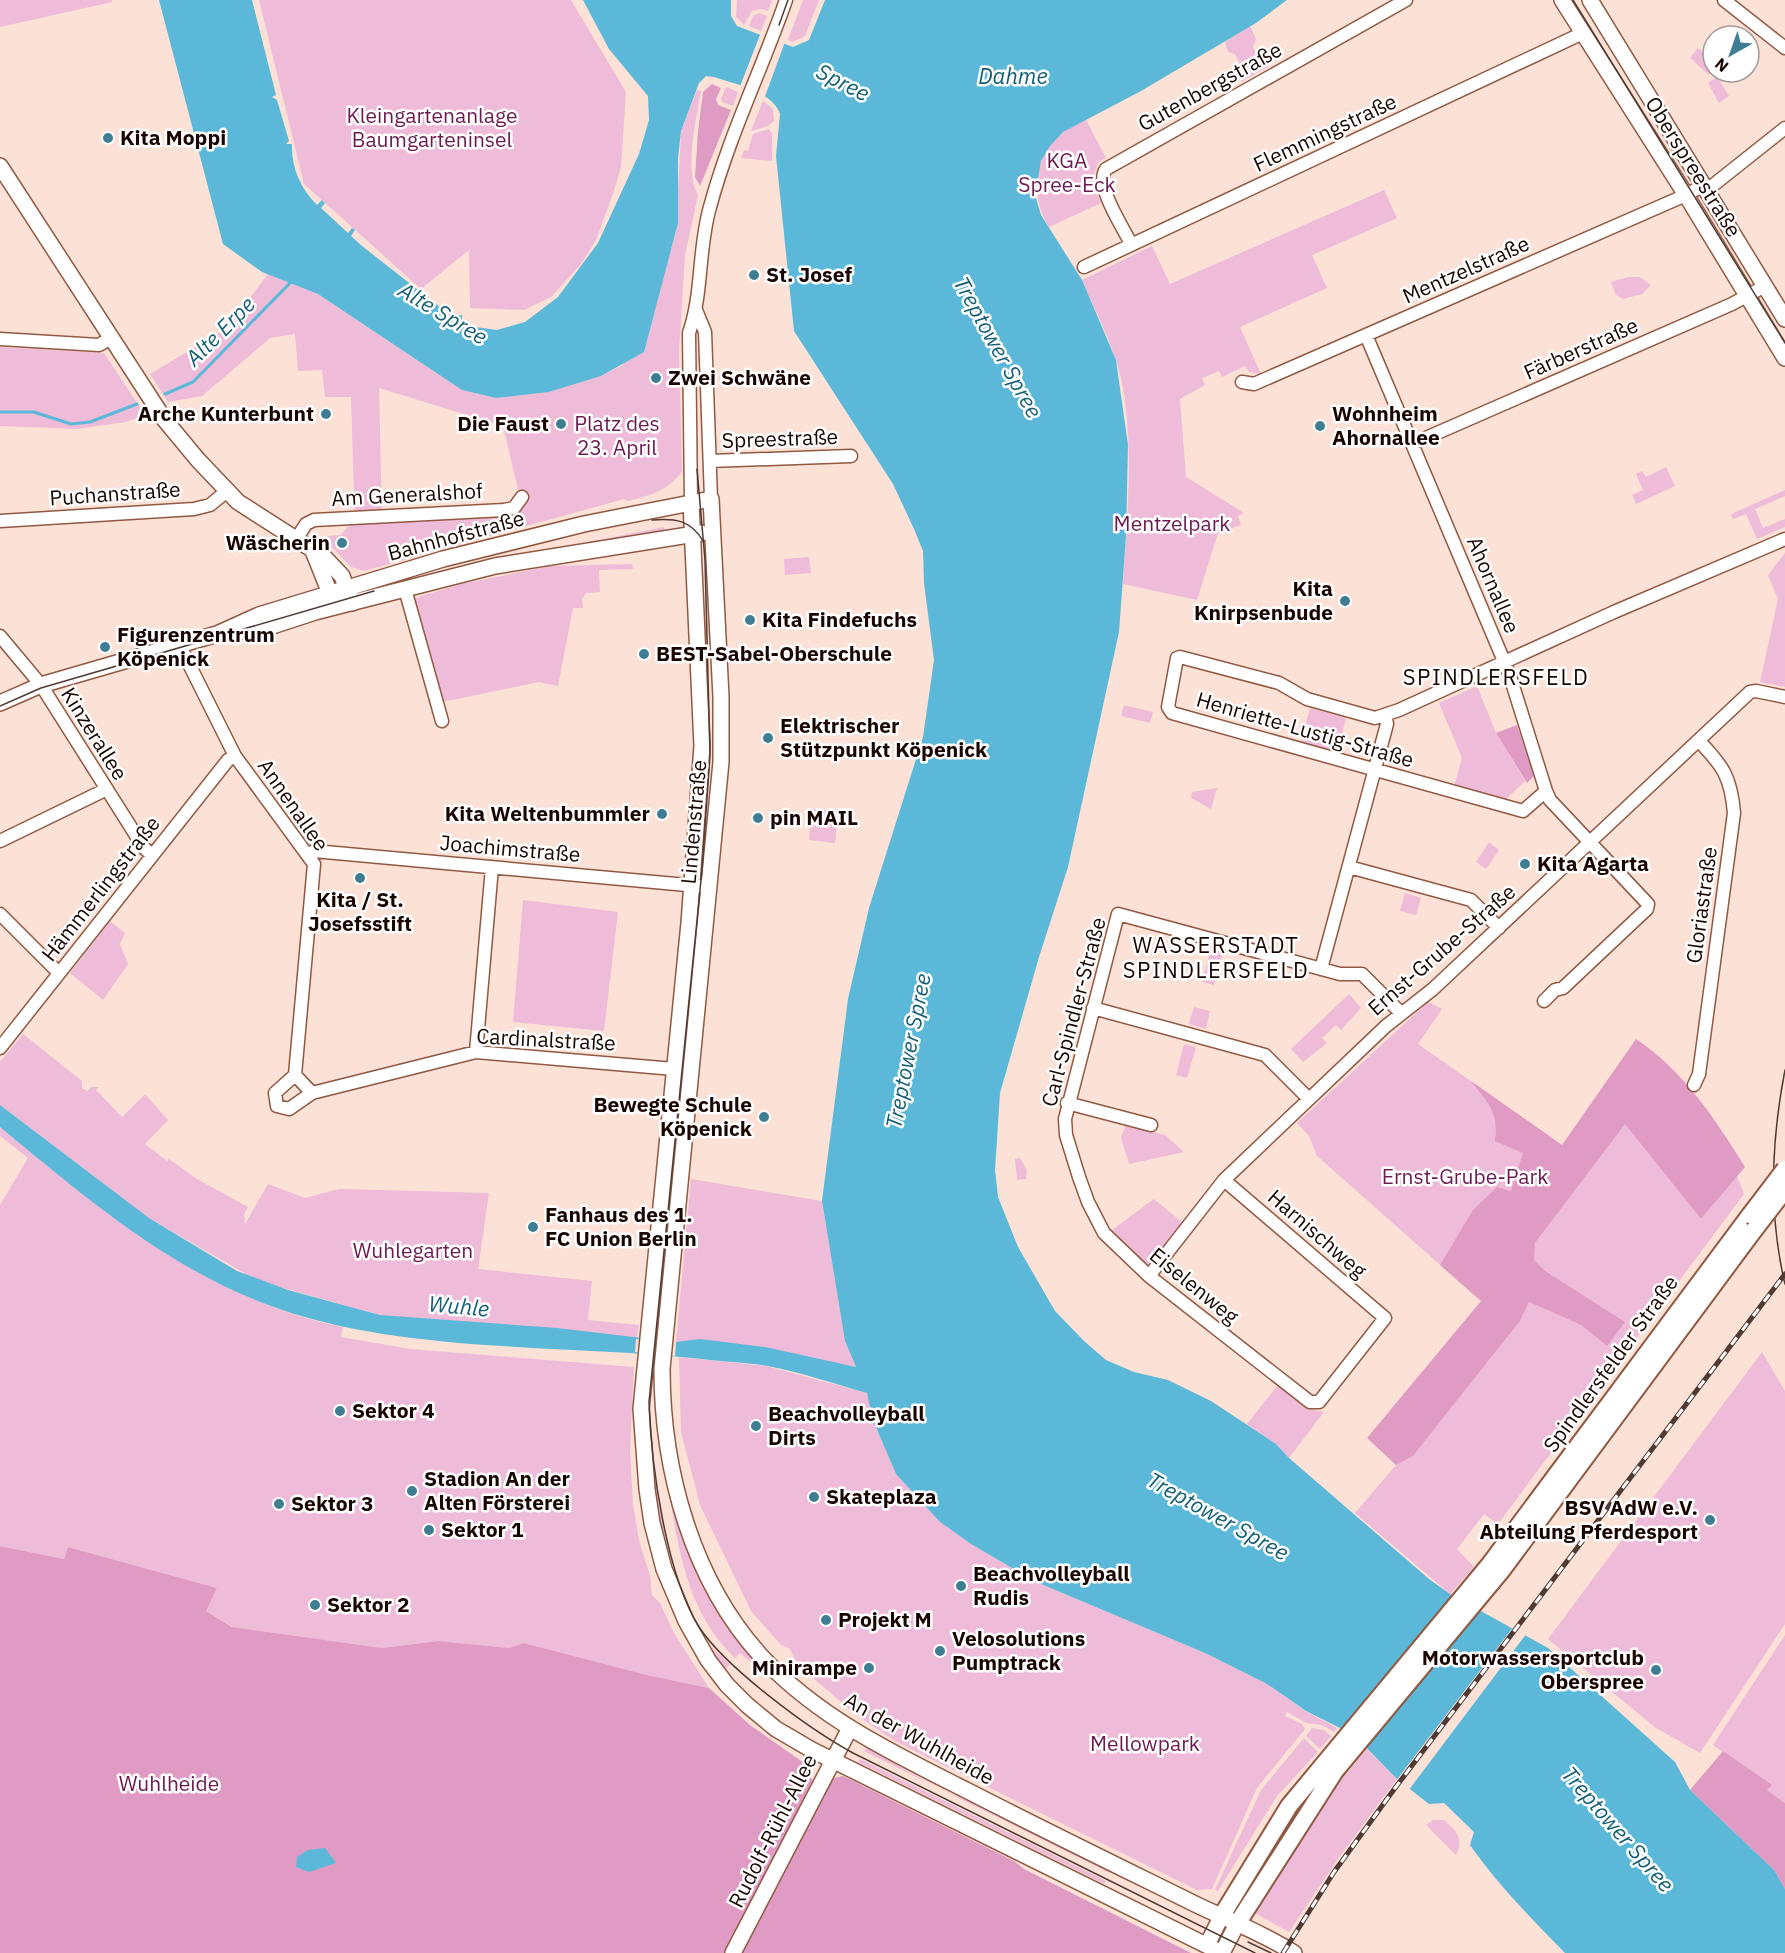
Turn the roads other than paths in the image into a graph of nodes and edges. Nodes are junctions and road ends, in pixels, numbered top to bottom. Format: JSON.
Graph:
{"nodes":[{"id":1,"x":786,"y":0,"type":"edge"},
{"id":2,"x":1406,"y":0,"type":"edge"},
{"id":3,"x":1562,"y":0,"type":"edge"},
{"id":4,"x":1590,"y":0,"type":"edge"},
{"id":5,"x":1724,"y":0,"type":"edge"},
{"id":6,"x":1582,"y":33,"type":"junction"},
{"id":7,"x":1785,"y":48,"type":"edge"},
{"id":8,"x":1785,"y":128,"type":"edge"},
{"id":9,"x":0,"y":166,"type":"edge"},
{"id":10,"x":1705,"y":188,"type":"junction"},
{"id":11,"x":1686,"y":195,"type":"junction"},
{"id":12,"x":1131,"y":244,"type":"junction"},
{"id":13,"x":1084,"y":267,"type":"dead end"},
{"id":14,"x":1765,"y":286,"type":"junction"},
{"id":15,"x":1748,"y":296,"type":"junction"},
{"id":16,"x":696,"y":308,"type":"junction"},
{"id":17,"x":1785,"y":319,"type":"edge"},
{"id":18,"x":1365,"y":335,"type":"junction"},
{"id":19,"x":111,"y":338,"type":"junction"},
{"id":20,"x":0,"y":339,"type":"edge"},
{"id":21,"x":1785,"y":358,"type":"edge"},
{"id":22,"x":1242,"y":382,"type":"dead end"},
{"id":23,"x":1412,"y":444,"type":"junction"},
{"id":24,"x":851,"y":456,"type":"dead end"},
{"id":25,"x":710,"y":461,"type":"junction"},
{"id":26,"x":227,"y":491,"type":"junction"},
{"id":27,"x":522,"y":497,"type":"dead end"},
{"id":28,"x":711,"y":499,"type":"junction"},
{"id":29,"x":692,"y":502,"type":"junction"},
{"id":30,"x":0,"y":522,"type":"edge"},
{"id":31,"x":713,"y":530,"type":"junction"},
{"id":32,"x":693,"y":534,"type":"junction"},
{"id":33,"x":297,"y":538,"type":"junction"},
{"id":34,"x":1785,"y":539,"type":"edge"},
{"id":35,"x":312,"y":548,"type":"junction"},
{"id":36,"x":405,"y":589,"type":"junction"},
{"id":37,"x":350,"y":596,"type":"junction"},
{"id":38,"x":333,"y":601,"type":"junction"},
{"id":39,"x":0,"y":636,"type":"edge"},
{"id":40,"x":178,"y":644,"type":"junction"},
{"id":41,"x":1504,"y":661,"type":"junction"},
{"id":42,"x":40,"y":685,"type":"junction"},
{"id":43,"x":1785,"y":697,"type":"edge"},
{"id":44,"x":0,"y":703,"type":"edge"},
{"id":45,"x":1385,"y":715,"type":"junction"},
{"id":46,"x":442,"y":721,"type":"dead end"},
{"id":47,"x":1699,"y":741,"type":"junction"},
{"id":48,"x":235,"y":756,"type":"junction"},
{"id":49,"x":1375,"y":770,"type":"junction"},
{"id":50,"x":106,"y":789,"type":"junction"},
{"id":51,"x":1546,"y":791,"type":"junction"},
{"id":52,"x":0,"y":841,"type":"edge"},
{"id":53,"x":1592,"y":842,"type":"junction"},
{"id":54,"x":308,"y":854,"type":"junction"},
{"id":55,"x":152,"y":855,"type":"junction"},
{"id":56,"x":492,"y":867,"type":"junction"},
{"id":57,"x":1349,"y":867,"type":"junction"},
{"id":58,"x":690,"y":884,"type":"junction"},
{"id":59,"x":709,"y":886,"type":"junction"},
{"id":60,"x":0,"y":914,"type":"edge"},
{"id":61,"x":1498,"y":928,"type":"junction"},
{"id":62,"x":1321,"y":969,"type":"junction"},
{"id":63,"x":59,"y":973,"type":"junction"},
{"id":64,"x":1544,"y":1001,"type":"dead end"},
{"id":65,"x":1093,"y":1008,"type":"junction"},
{"id":66,"x":1401,"y":1013,"type":"junction"},
{"id":67,"x":0,"y":1048,"type":"edge"},
{"id":68,"x":476,"y":1052,"type":"junction"},
{"id":69,"x":674,"y":1069,"type":"junction"},
{"id":70,"x":295,"y":1075,"type":"junction"},
{"id":71,"x":1694,"y":1085,"type":"dead end"},
{"id":72,"x":312,"y":1093,"type":"junction"},
{"id":73,"x":1308,"y":1098,"type":"junction"},
{"id":74,"x":1067,"y":1102,"type":"junction"},
{"id":75,"x":1151,"y":1125,"type":"dead end"},
{"id":76,"x":1785,"y":1169,"type":"edge"},
{"id":77,"x":1077,"y":1171,"type":"joint"},
{"id":78,"x":1224,"y":1179,"type":"junction"},
{"id":79,"x":1785,"y":1190,"type":"edge"},
{"id":80,"x":1752,"y":1222,"type":"junction"},
{"id":81,"x":1149,"y":1276,"type":"junction"},
{"id":82,"x":664,"y":1348,"type":"joint"},
{"id":83,"x":1318,"y":1402,"type":"joint"},
{"id":84,"x":850,"y":1728,"type":"junction"},
{"id":85,"x":1341,"y":1752,"type":"junction"},
{"id":86,"x":834,"y":1759,"type":"junction"},
{"id":87,"x":1221,"y":1917,"type":"junction"},
{"id":88,"x":1237,"y":1924,"type":"junction"},
{"id":89,"x":1207,"y":1945,"type":"junction"},
{"id":90,"x":734,"y":1953,"type":"edge"},
{"id":91,"x":1222,"y":1953,"type":"edge"},
{"id":92,"x":1294,"y":1953,"type":"edge"}],
"edges":[{"from":1,"to":16,"type":"street","name":"Lindenstraße"},
{"from":2,"to":12,"type":"street","name":"Gutenbergstraße"},
{"from":3,"to":6,"type":"main road","name":"Oberspreestraße"},
{"from":4,"to":10,"type":"main road","name":"Oberspreestraße"},
{"from":5,"to":7,"type":"street"},
{"from":6,"to":11,"type":"main road","name":"Oberspreestraße"},
{"from":6,"to":12,"type":"street","name":"Flemmingstraße"},
{"from":8,"to":10,"type":"street","name":"Mentzelstraße"},
{"from":9,"to":19,"type":"main road"},
{"from":10,"to":11,"type":"street","name":"Mentzelstraße"},
{"from":10,"to":14,"type":"main road","name":"Oberspreestraße"},
{"from":11,"to":15,"type":"main road","name":"Oberspreestraße"},
{"from":11,"to":18,"type":"street","name":"Mentzelstraße"},
{"from":12,"to":13,"type":"street","name":"Flemmingstraße"},
{"from":14,"to":15,"type":"street","name":"Färberstraße"},
{"from":14,"to":17,"type":"main road","name":"Oberspreestraße"},
{"from":15,"to":21,"type":"main road","name":"Oberspreestraße"},
{"from":15,"to":23,"type":"street","name":"Färberstraße"},
{"from":16,"to":25,"type":"street","name":"Lindenstraße"},
{"from":16,"to":29,"type":"street","name":"Lindenstraße"},
{"from":18,"to":22,"type":"street","name":"Mentzelstraße"},
{"from":18,"to":23,"type":"street","name":"Ahornallee"},
{"from":19,"to":20,"type":"street"},
{"from":19,"to":26,"type":"main road"},
{"from":23,"to":41,"type":"street","name":"Ahornallee"},
{"from":24,"to":25,"type":"street","name":"Spreestraße"},
{"from":25,"to":28,"type":"street","name":"Lindenstraße"},
{"from":26,"to":30,"type":"street","name":"Puchanstraße"},
{"from":26,"to":33,"type":"main road"},
{"from":27,"to":33,"type":"street","name":"Am Generalshof"},
{"from":28,"to":29,"type":"main road","name":"Bahnhofstraße"},
{"from":28,"to":31,"type":"main road","name":"Lindenstraße"},
{"from":29,"to":32,"type":"main road","name":"Lindenstraße"},
{"from":29,"to":37,"type":"main road","name":"Bahnhofstraße"},
{"from":31,"to":32,"type":"main road","name":"Bahnhofstraße"},
{"from":31,"to":59,"type":"main road","name":"Lindenstraße"},
{"from":32,"to":36,"type":"main road","name":"Bahnhofstraße"},
{"from":32,"to":58,"type":"main road","name":"Lindenstraße"},
{"from":33,"to":35,"type":"main road"},
{"from":34,"to":41,"type":"street"},
{"from":35,"to":37,"type":"main road"},
{"from":35,"to":38,"type":"main road"},
{"from":36,"to":37,"type":"main road","name":"Bahnhofstraße"},
{"from":36,"to":46,"type":"street"},
{"from":37,"to":38,"type":"main road","name":"Bahnhofstraße"},
{"from":38,"to":40,"type":"main road","name":"Bahnhofstraße"},
{"from":39,"to":42,"type":"street","name":"Kinzerallee"},
{"from":40,"to":42,"type":"main road","name":"Bahnhofstraße"},
{"from":40,"to":48,"type":"street","name":"Annenallee"},
{"from":41,"to":45,"type":"street"},
{"from":41,"to":51,"type":"street","name":"Ahornallee"},
{"from":42,"to":44,"type":"main road","name":"Bahnhofstraße"},
{"from":42,"to":50,"type":"street","name":"Kinzerallee"},
{"from":43,"to":47,"type":"street","name":"Ernst-Grube-Straße"},
{"from":45,"to":49,"type":"street"},
{"from":45,"to":49,"type":"street","name":"Henriette-Lustig-Straße"},
{"from":47,"to":53,"type":"street","name":"Ernst-Grube-Straße"},
{"from":47,"to":71,"type":"street","name":"Gloriastraße"},
{"from":48,"to":54,"type":"street","name":"Annenallee"},
{"from":48,"to":55,"type":"street","name":"Hämmerlingstraße"},
{"from":49,"to":51,"type":"street","name":"Henriette-Lustig-Straße"},
{"from":49,"to":57,"type":"street"},
{"from":50,"to":52,"type":"street"},
{"from":50,"to":55,"type":"street","name":"Kinzerallee"},
{"from":51,"to":53,"type":"street","name":"Ahornallee"},
{"from":53,"to":61,"type":"street","name":"Ernst-Grube-Straße"},
{"from":53,"to":64,"type":"street","name":"Ahornallee"},
{"from":54,"to":56,"type":"street","name":"Joachimstraße"},
{"from":54,"to":70,"type":"street","name":"Annenallee"},
{"from":55,"to":63,"type":"street","name":"Hämmerlingstraße"},
{"from":56,"to":58,"type":"street","name":"Joachimstraße"},
{"from":56,"to":68,"type":"street"},
{"from":57,"to":61,"type":"street"},
{"from":57,"to":62,"type":"street"},
{"from":58,"to":59,"type":"street","name":"Joachimstraße"},
{"from":58,"to":69,"type":"main road","name":"Lindenstraße"},
{"from":59,"to":82,"type":"main road","name":"Lindenstraße"},
{"from":60,"to":63,"type":"street"},
{"from":61,"to":66,"type":"street","name":"Ernst-Grube-Straße"},
{"from":62,"to":65,"type":"street","name":"Carl-Spindler-Straße"},
{"from":62,"to":66,"type":"street","name":"Carl-Spindler-Straße"},
{"from":63,"to":67,"type":"street","name":"Hämmerlingstraße"},
{"from":65,"to":73,"type":"street"},
{"from":65,"to":74,"type":"street","name":"Carl-Spindler-Straße"},
{"from":66,"to":73,"type":"street","name":"Ernst-Grube-Straße"},
{"from":68,"to":69,"type":"street","name":"Cardinalstraße"},
{"from":68,"to":72,"type":"street","name":"Cardinalstraße"},
{"from":69,"to":86,"type":"main road","name":"Lindenstraße"},
{"from":70,"to":72,"type":"street"},
{"from":70,"to":72,"type":"street","name":"Cardinalstraße"},
{"from":73,"to":78,"type":"street","name":"Ernst-Grube-Straße"},
{"from":74,"to":75,"type":"street"},
{"from":74,"to":77,"type":"street","name":"Carl-Spindler-Straße"},
{"from":76,"to":80,"type":"highway","name":"Spindlersfelder Straße","bridge":true},
{"from":77,"to":81,"type":"street","name":"Eiselenweg"},
{"from":78,"to":81,"type":"street","name":"Ernst-Grube-Straße"},
{"from":78,"to":83,"type":"street","name":"Harnischweg"},
{"from":79,"to":80,"type":"highway","name":"Spindlersfelder Straße","bridge":true},
{"from":80,"to":85,"type":"highway","name":"Spindlersfelder Straße"},
{"from":81,"to":83,"type":"street","name":"Eiselenweg"},
{"from":82,"to":84,"type":"main road","name":"An der Wuhlheide"},
{"from":84,"to":86,"type":"main road","name":"Rudolf-Rühl-Allee"},
{"from":84,"to":87,"type":"main road","name":"An der Wuhlheide"},
{"from":85,"to":87,"type":"highway"},
{"from":85,"to":88,"type":"highway"},
{"from":86,"to":89,"type":"main road"},
{"from":86,"to":90,"type":"main road","name":"Rudolf-Rühl-Allee"},
{"from":87,"to":88,"type":"main road","name":"An der Wuhlheide"},
{"from":87,"to":89,"type":"main road"},
{"from":88,"to":91,"type":"main road"},
{"from":88,"to":92,"type":"main road","name":"An der Wuhlheide"},
{"from":89,"to":91,"type":"main road"}]}
